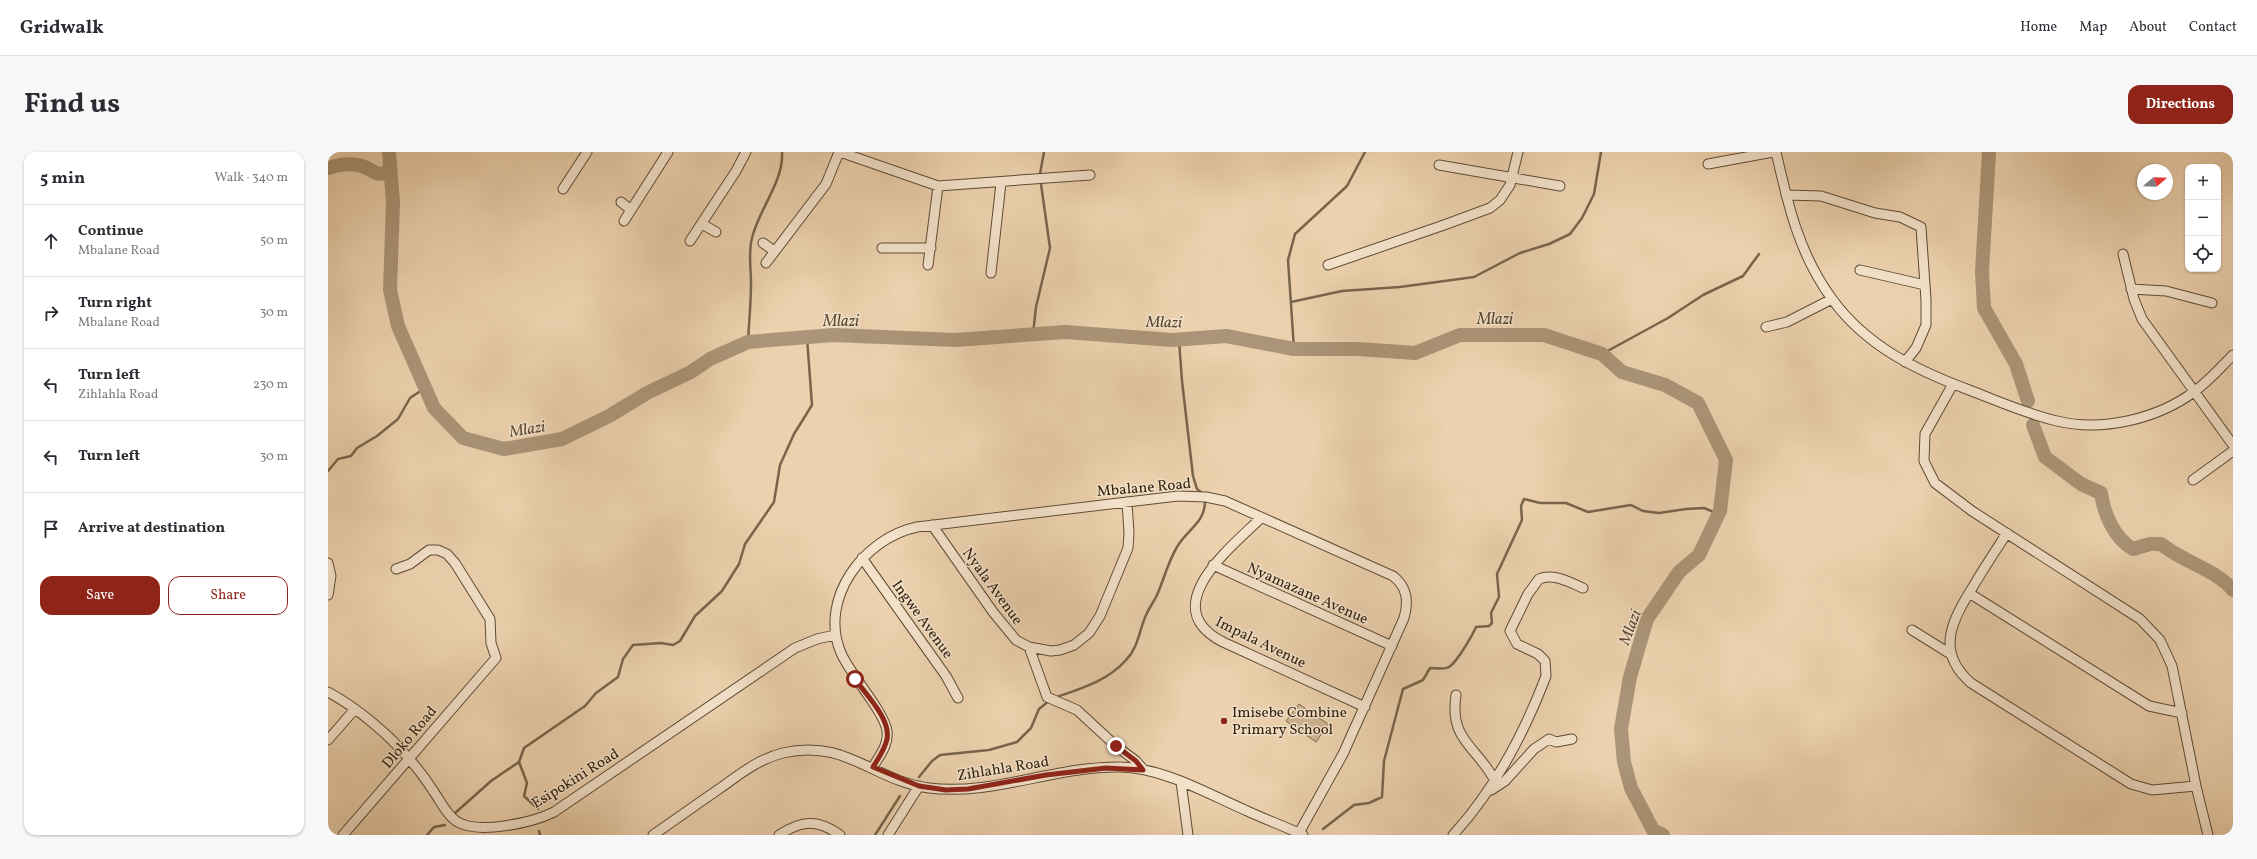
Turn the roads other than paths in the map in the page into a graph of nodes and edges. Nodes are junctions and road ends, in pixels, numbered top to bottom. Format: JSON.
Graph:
{"nodes":[{"id":1,"x":587,"y":152,"type":"edge"},
{"id":2,"x":668,"y":152,"type":"edge"},
{"id":3,"x":746,"y":152,"type":"edge"},
{"id":4,"x":839,"y":152,"type":"edge"},
{"id":5,"x":1518,"y":152,"type":"edge"},
{"id":6,"x":1772,"y":152,"type":"edge"},
{"id":7,"x":1776,"y":152,"type":"edge"},
{"id":8,"x":1708,"y":164,"type":"dead end"},
{"id":9,"x":1440,"y":165,"type":"dead end"},
{"id":10,"x":1090,"y":174,"type":"dead end"},
{"id":11,"x":1512,"y":178,"type":"junction"},
{"id":12,"x":1001,"y":183,"type":"junction"},
{"id":13,"x":938,"y":186,"type":"junction"},
{"id":14,"x":1560,"y":186,"type":"dead end"},
{"id":15,"x":563,"y":189,"type":"dead end"},
{"id":16,"x":1786,"y":195,"type":"junction"},
{"id":17,"x":621,"y":202,"type":"dead end"},
{"id":18,"x":631,"y":210,"type":"junction"},
{"id":19,"x":624,"y":221,"type":"dead end"},
{"id":20,"x":702,"y":224,"type":"junction"},
{"id":21,"x":716,"y":232,"type":"dead end"},
{"id":22,"x":690,"y":241,"type":"dead end"},
{"id":23,"x":763,"y":243,"type":"dead end"},
{"id":24,"x":882,"y":248,"type":"dead end"},
{"id":25,"x":931,"y":248,"type":"junction"},
{"id":26,"x":774,"y":251,"type":"junction"},
{"id":27,"x":2123,"y":254,"type":"dead end"},
{"id":28,"x":766,"y":263,"type":"dead end"},
{"id":29,"x":928,"y":265,"type":"dead end"},
{"id":30,"x":1328,"y":265,"type":"dead end"},
{"id":31,"x":1860,"y":270,"type":"dead end"},
{"id":32,"x":991,"y":273,"type":"dead end"},
{"id":33,"x":1925,"y":285,"type":"junction"},
{"id":34,"x":2131,"y":289,"type":"junction"},
{"id":35,"x":1832,"y":299,"type":"junction"},
{"id":36,"x":2212,"y":303,"type":"dead end"},
{"id":37,"x":1766,"y":327,"type":"dead end"},
{"id":38,"x":2233,"y":354,"type":"edge"},
{"id":39,"x":1906,"y":362,"type":"junction"},
{"id":40,"x":1953,"y":384,"type":"junction"},
{"id":41,"x":2195,"y":392,"type":"junction"},
{"id":42,"x":2233,"y":445,"type":"edge"},
{"id":43,"x":2233,"y":451,"type":"edge"},
{"id":44,"x":2193,"y":480,"type":"dead end"},
{"id":45,"x":1127,"y":502,"type":"junction"},
{"id":46,"x":1261,"y":518,"type":"junction"},
{"id":47,"x":932,"y":525,"type":"junction"},
{"id":48,"x":2007,"y":533,"type":"junction"},
{"id":49,"x":862,"y":558,"type":"junction"},
{"id":50,"x":328,"y":564,"type":"edge"},
{"id":51,"x":1213,"y":565,"type":"junction"},
{"id":52,"x":396,"y":569,"type":"dead end"},
{"id":53,"x":1583,"y":588,"type":"dead end"},
{"id":54,"x":1969,"y":593,"type":"junction"},
{"id":55,"x":328,"y":595,"type":"edge"},
{"id":56,"x":1912,"y":630,"type":"dead end"},
{"id":57,"x":835,"y":636,"type":"junction"},
{"id":58,"x":1392,"y":646,"type":"junction"},
{"id":59,"x":1029,"y":647,"type":"junction"},
{"id":60,"x":1952,"y":655,"type":"junction"},
{"id":61,"x":328,"y":692,"type":"edge"},
{"id":62,"x":1456,"y":695,"type":"dead end"},
{"id":63,"x":958,"y":698,"type":"dead end"},
{"id":64,"x":1365,"y":707,"type":"junction"},
{"id":65,"x":355,"y":709,"type":"junction"},
{"id":66,"x":2182,"y":713,"type":"junction"},
{"id":67,"x":1572,"y":739,"type":"dead end"},
{"id":68,"x":328,"y":740,"type":"edge"},
{"id":69,"x":410,"y":758,"type":"junction"},
{"id":70,"x":873,"y":767,"type":"junction"},
{"id":71,"x":1143,"y":770,"type":"junction"},
{"id":72,"x":1495,"y":781,"type":"junction"},
{"id":73,"x":1181,"y":782,"type":"junction"},
{"id":74,"x":919,"y":786,"type":"junction"},
{"id":75,"x":2196,"y":786,"type":"junction"},
{"id":76,"x":1488,"y":792,"type":"junction"},
{"id":77,"x":1301,"y":834,"type":"edge"},
{"id":78,"x":343,"y":835,"type":"edge"},
{"id":79,"x":653,"y":835,"type":"edge"},
{"id":80,"x":779,"y":835,"type":"edge"},
{"id":81,"x":840,"y":835,"type":"edge"},
{"id":82,"x":888,"y":835,"type":"edge"},
{"id":83,"x":1188,"y":835,"type":"edge"},
{"id":84,"x":1453,"y":835,"type":"edge"},
{"id":85,"x":2208,"y":835,"type":"edge"}],
"edges":[{"from":1,"to":15,"type":"street"},
{"from":2,"to":18,"type":"street"},
{"from":3,"to":20,"type":"street"},
{"from":4,"to":13,"type":"street"},
{"from":4,"to":26,"type":"street"},
{"from":5,"to":11,"type":"street"},
{"from":6,"to":8,"type":"street"},
{"from":7,"to":16,"type":"street"},
{"from":9,"to":11,"type":"street"},
{"from":10,"to":12,"type":"street"},
{"from":11,"to":14,"type":"street"},
{"from":11,"to":30,"type":"street"},
{"from":12,"to":13,"type":"street"},
{"from":12,"to":32,"type":"street"},
{"from":13,"to":25,"type":"street"},
{"from":16,"to":33,"type":"street"},
{"from":16,"to":35,"type":"street"},
{"from":17,"to":18,"type":"street"},
{"from":18,"to":19,"type":"street"},
{"from":20,"to":21,"type":"street"},
{"from":20,"to":22,"type":"street"},
{"from":23,"to":26,"type":"street"},
{"from":24,"to":25,"type":"street"},
{"from":25,"to":29,"type":"street"},
{"from":26,"to":28,"type":"street"},
{"from":27,"to":34,"type":"street"},
{"from":31,"to":33,"type":"street"},
{"from":33,"to":39,"type":"street"},
{"from":34,"to":36,"type":"street"},
{"from":34,"to":41,"type":"street"},
{"from":35,"to":37,"type":"street"},
{"from":35,"to":39,"type":"street"},
{"from":38,"to":41,"type":"street"},
{"from":39,"to":40,"type":"street"},
{"from":40,"to":41,"type":"street"},
{"from":40,"to":48,"type":"street"},
{"from":41,"to":42,"type":"street"},
{"from":43,"to":44,"type":"street"},
{"from":45,"to":46,"type":"street","name":"Mbalane Road"},
{"from":45,"to":47,"type":"street","name":"Mbalane Road"},
{"from":45,"to":59,"type":"street","name":"Nyala Avenue"},
{"from":46,"to":51,"type":"street","name":"Impala Avenue"},
{"from":46,"to":58,"type":"street","name":"Mbalane Road"},
{"from":47,"to":49,"type":"street","name":"Mbalane Road"},
{"from":47,"to":59,"type":"street","name":"Nyala Avenue"},
{"from":48,"to":54,"type":"street"},
{"from":48,"to":66,"type":"street"},
{"from":49,"to":57,"type":"street","name":"Mbalane Road"},
{"from":49,"to":63,"type":"street","name":"Ingwe Avenue"},
{"from":50,"to":55,"type":"street"},
{"from":51,"to":58,"type":"street","name":"Nyamazane Avenue"},
{"from":51,"to":64,"type":"street","name":"Impala Avenue"},
{"from":52,"to":69,"type":"street","name":"Dloko Road"},
{"from":53,"to":72,"type":"street"},
{"from":54,"to":60,"type":"street"},
{"from":54,"to":66,"type":"street"},
{"from":56,"to":60,"type":"street"},
{"from":57,"to":69,"type":"street","name":"Esipokini Road"},
{"from":57,"to":70,"type":"street","name":"Mbalane Road"},
{"from":58,"to":64,"type":"street","name":"Mbalane Road"},
{"from":59,"to":71,"type":"street"},
{"from":60,"to":75,"type":"street"},
{"from":61,"to":65,"type":"street","name":"Esipokini Road"},
{"from":62,"to":72,"type":"street"},
{"from":64,"to":77,"type":"street","name":"Mbalane Road"},
{"from":65,"to":68,"type":"street"},
{"from":65,"to":69,"type":"street","name":"Esipokini Road"},
{"from":66,"to":75,"type":"street"},
{"from":67,"to":76,"type":"street"},
{"from":69,"to":78,"type":"street","name":"Dloko Road"},
{"from":70,"to":74,"type":"street","name":"Zihlahla Road"},
{"from":70,"to":79,"type":"street","name":"Zihlahla Road"},
{"from":71,"to":73,"type":"street","name":"Zihlahla Road"},
{"from":71,"to":74,"type":"street","name":"Zihlahla Road"},
{"from":72,"to":76,"type":"street"},
{"from":73,"to":77,"type":"street","name":"Zihlahla Road"},
{"from":73,"to":83,"type":"street"},
{"from":74,"to":82,"type":"street"},
{"from":75,"to":85,"type":"street"},
{"from":76,"to":84,"type":"street"},
{"from":80,"to":81,"type":"street"}]}
